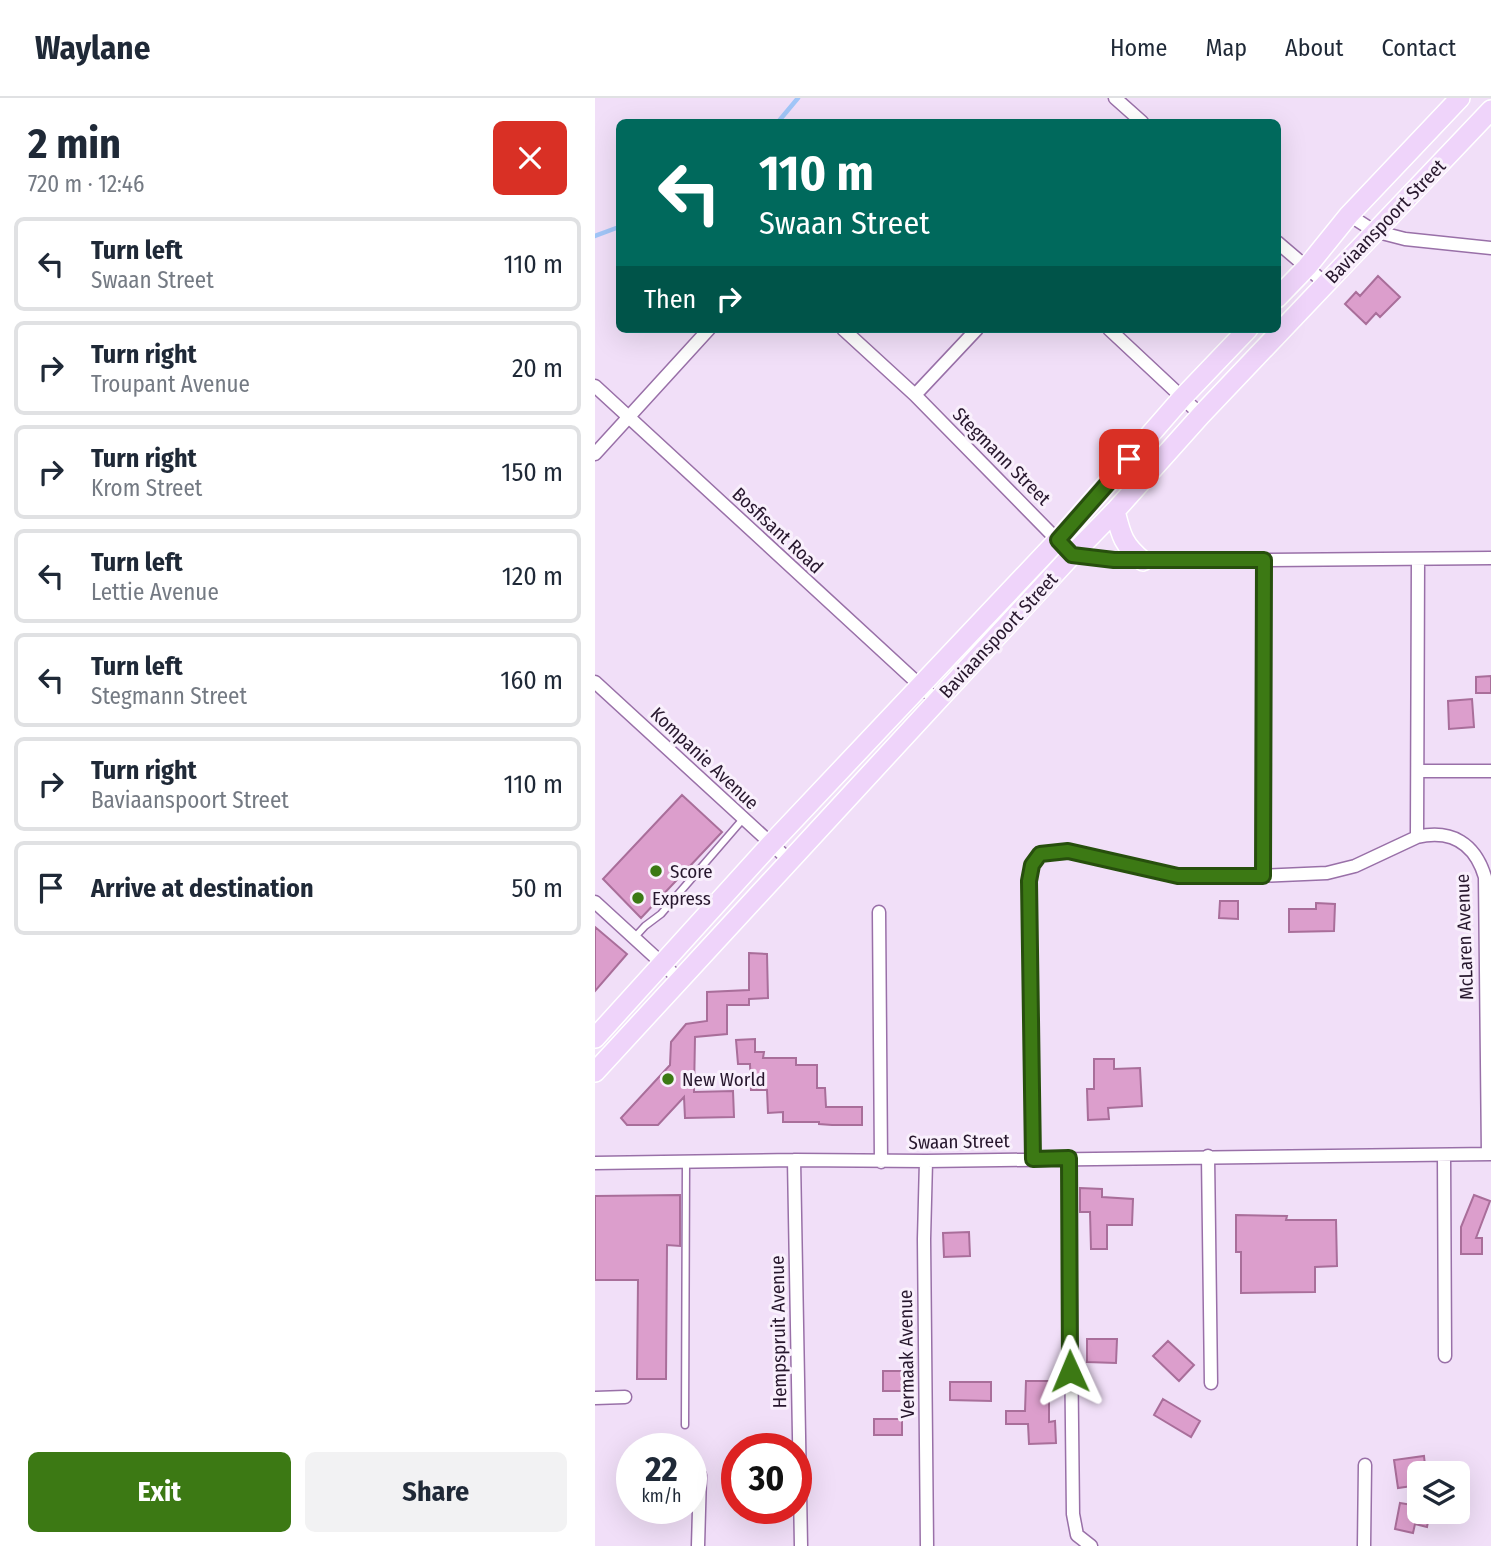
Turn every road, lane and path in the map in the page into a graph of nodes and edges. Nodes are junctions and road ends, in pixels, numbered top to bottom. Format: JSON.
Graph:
{"nodes":[{"id":1,"x":1115,"y":98,"type":"edge"},
{"id":2,"x":1460,"y":98,"type":"edge"},
{"id":3,"x":1491,"y":110,"type":"edge"},
{"id":4,"x":1139,"y":119,"type":"edge"},
{"id":5,"x":1349,"y":215,"type":"junction"},
{"id":6,"x":1374,"y":231,"type":"junction"},
{"id":7,"x":1281,"y":245,"type":"edge"},
{"id":8,"x":1491,"y":248,"type":"edge"},
{"id":9,"x":1307,"y":267,"type":"junction"},
{"id":10,"x":1325,"y":283,"type":"junction"},
{"id":11,"x":1281,"y":294,"type":"edge"},
{"id":12,"x":1281,"y":330,"type":"edge"},
{"id":13,"x":705,"y":333,"type":"edge"},
{"id":14,"x":847,"y":333,"type":"edge"},
{"id":15,"x":973,"y":333,"type":"edge"},
{"id":16,"x":1113,"y":333,"type":"edge"},
{"id":17,"x":1244,"y":333,"type":"edge"},
{"id":18,"x":1278,"y":333,"type":"edge"},
{"id":19,"x":595,"y":386,"type":"edge"},
{"id":20,"x":915,"y":395,"type":"junction"},
{"id":21,"x":1182,"y":398,"type":"junction"},
{"id":22,"x":1201,"y":415,"type":"junction"},
{"id":23,"x":628,"y":418,"type":"junction"},
{"id":24,"x":595,"y":454,"type":"edge"},
{"id":25,"x":1115,"y":511,"type":"junction"},
{"id":26,"x":1058,"y":540,"type":"junction"},
{"id":27,"x":1072,"y":555,"type":"junction"},
{"id":28,"x":1491,"y":558,"type":"edge"},
{"id":29,"x":1418,"y":559,"type":"junction"},
{"id":30,"x":1264,"y":560,"type":"junction"},
{"id":31,"x":1143,"y":561,"type":"junction"},
{"id":32,"x":595,"y":682,"type":"edge"},
{"id":33,"x":919,"y":685,"type":"junction"},
{"id":34,"x":937,"y":701,"type":"junction"},
{"id":35,"x":1418,"y":771,"type":"junction"},
{"id":36,"x":1491,"y":771,"type":"edge"},
{"id":37,"x":743,"y":819,"type":"junction"},
{"id":38,"x":1417,"y":837,"type":"junction"},
{"id":39,"x":770,"y":845,"type":"junction"},
{"id":40,"x":790,"y":860,"type":"junction"},
{"id":41,"x":1263,"y":876,"type":"junction"},
{"id":42,"x":595,"y":902,"type":"edge"},
{"id":43,"x":879,"y":912,"type":"dead end"},
{"id":44,"x":634,"y":938,"type":"junction"},
{"id":45,"x":661,"y":964,"type":"junction"},
{"id":46,"x":679,"y":979,"type":"junction"},
{"id":47,"x":595,"y":1038,"type":"edge"},
{"id":48,"x":595,"y":1072,"type":"edge"},
{"id":49,"x":1489,"y":1154,"type":"edge"},
{"id":50,"x":1444,"y":1155,"type":"junction"},
{"id":51,"x":1208,"y":1156,"type":"junction"},
{"id":52,"x":1069,"y":1158,"type":"junction"},
{"id":53,"x":1033,"y":1159,"type":"junction"},
{"id":54,"x":794,"y":1160,"type":"junction"},
{"id":55,"x":686,"y":1161,"type":"junction"},
{"id":56,"x":926,"y":1161,"type":"junction"},
{"id":57,"x":881,"y":1162,"type":"junction"},
{"id":58,"x":595,"y":1163,"type":"edge"},
{"id":59,"x":1445,"y":1356,"type":"dead end"},
{"id":60,"x":1211,"y":1383,"type":"dead end"},
{"id":61,"x":625,"y":1397,"type":"dead end"},
{"id":62,"x":595,"y":1398,"type":"edge"},
{"id":63,"x":685,"y":1425,"type":"dead end"},
{"id":64,"x":1365,"y":1465,"type":"dead end"},
{"id":65,"x":699,"y":1524,"type":"edge"},
{"id":66,"x":698,"y":1546,"type":"edge"},
{"id":67,"x":801,"y":1546,"type":"edge"},
{"id":68,"x":927,"y":1546,"type":"edge"},
{"id":69,"x":1091,"y":1546,"type":"edge"},
{"id":70,"x":1363,"y":1546,"type":"edge"}],
"edges":[{"from":1,"to":4,"type":"street"},
{"from":2,"to":5,"type":"main road","name":"Baviaanspoort Street"},
{"from":3,"to":6,"type":"main road","name":"Baviaanspoort Street"},
{"from":5,"to":6,"type":"street"},
{"from":5,"to":9,"type":"main road","name":"Baviaanspoort Street"},
{"from":6,"to":8,"type":"street"},
{"from":6,"to":10,"type":"main road","name":"Baviaanspoort Street"},
{"from":7,"to":9,"type":"street"},
{"from":9,"to":10,"type":"street"},
{"from":9,"to":11,"type":"main road","name":"Baviaanspoort Street"},
{"from":10,"to":12,"type":"main road","name":"Baviaanspoort Street"},
{"from":13,"to":23,"type":"street"},
{"from":14,"to":20,"type":"street","name":"Stegmann Street"},
{"from":15,"to":20,"type":"street"},
{"from":16,"to":21,"type":"street"},
{"from":17,"to":21,"type":"main road","name":"Baviaanspoort Street"},
{"from":18,"to":22,"type":"main road","name":"Baviaanspoort Street"},
{"from":19,"to":23,"type":"street","name":"Bosfisant Road"},
{"from":20,"to":26,"type":"street","name":"Stegmann Street"},
{"from":21,"to":22,"type":"street"},
{"from":21,"to":26,"type":"main road","name":"Baviaanspoort Street"},
{"from":22,"to":25,"type":"main road","name":"Baviaanspoort Street"},
{"from":23,"to":24,"type":"street"},
{"from":23,"to":33,"type":"street","name":"Bosfisant Road"},
{"from":25,"to":27,"type":"main road","name":"Baviaanspoort Street"},
{"from":25,"to":31,"type":"main road"},
{"from":26,"to":27,"type":"street","name":"Stegmann Street"},
{"from":26,"to":33,"type":"main road","name":"Baviaanspoort Street"},
{"from":27,"to":31,"type":"street"},
{"from":27,"to":34,"type":"main road","name":"Baviaanspoort Street"},
{"from":28,"to":29,"type":"street"},
{"from":29,"to":30,"type":"street"},
{"from":29,"to":35,"type":"street"},
{"from":30,"to":31,"type":"street"},
{"from":30,"to":41,"type":"street"},
{"from":32,"to":37,"type":"street","name":"Kompanie Avenue"},
{"from":33,"to":34,"type":"street","name":"Bosfisant Road"},
{"from":33,"to":39,"type":"main road","name":"Baviaanspoort Street"},
{"from":34,"to":40,"type":"main road","name":"Baviaanspoort Street"},
{"from":35,"to":36,"type":"street"},
{"from":35,"to":38,"type":"street"},
{"from":37,"to":39,"type":"street","name":"Kompanie Avenue"},
{"from":37,"to":44,"type":"lane"},
{"from":38,"to":41,"type":"street"},
{"from":38,"to":49,"type":"street","name":"McLaren Avenue"},
{"from":39,"to":40,"type":"street","name":"Kompanie Avenue"},
{"from":39,"to":45,"type":"main road","name":"Baviaanspoort Street"},
{"from":40,"to":46,"type":"main road","name":"Baviaanspoort Street"},
{"from":41,"to":53,"type":"street"},
{"from":42,"to":44,"type":"street"},
{"from":43,"to":57,"type":"street"},
{"from":44,"to":45,"type":"street"},
{"from":45,"to":46,"type":"street"},
{"from":45,"to":47,"type":"main road","name":"Baviaanspoort Street"},
{"from":46,"to":48,"type":"main road","name":"Baviaanspoort Street"},
{"from":49,"to":50,"type":"street","name":"Swaan Street"},
{"from":50,"to":51,"type":"street","name":"Swaan Street"},
{"from":50,"to":59,"type":"street"},
{"from":51,"to":52,"type":"street","name":"Swaan Street"},
{"from":51,"to":60,"type":"street"},
{"from":52,"to":53,"type":"street","name":"Swaan Street"},
{"from":52,"to":69,"type":"street"},
{"from":53,"to":56,"type":"street","name":"Swaan Street"},
{"from":54,"to":55,"type":"street","name":"Swaan Street"},
{"from":54,"to":57,"type":"street","name":"Swaan Street"},
{"from":54,"to":67,"type":"street","name":"Hempspruit Avenue"},
{"from":55,"to":58,"type":"street","name":"Swaan Street"},
{"from":55,"to":63,"type":"lane"},
{"from":56,"to":57,"type":"street","name":"Swaan Street"},
{"from":56,"to":68,"type":"street","name":"Vermaak Avenue"},
{"from":61,"to":62,"type":"street"},
{"from":64,"to":70,"type":"street"},
{"from":65,"to":66,"type":"street"}]}
